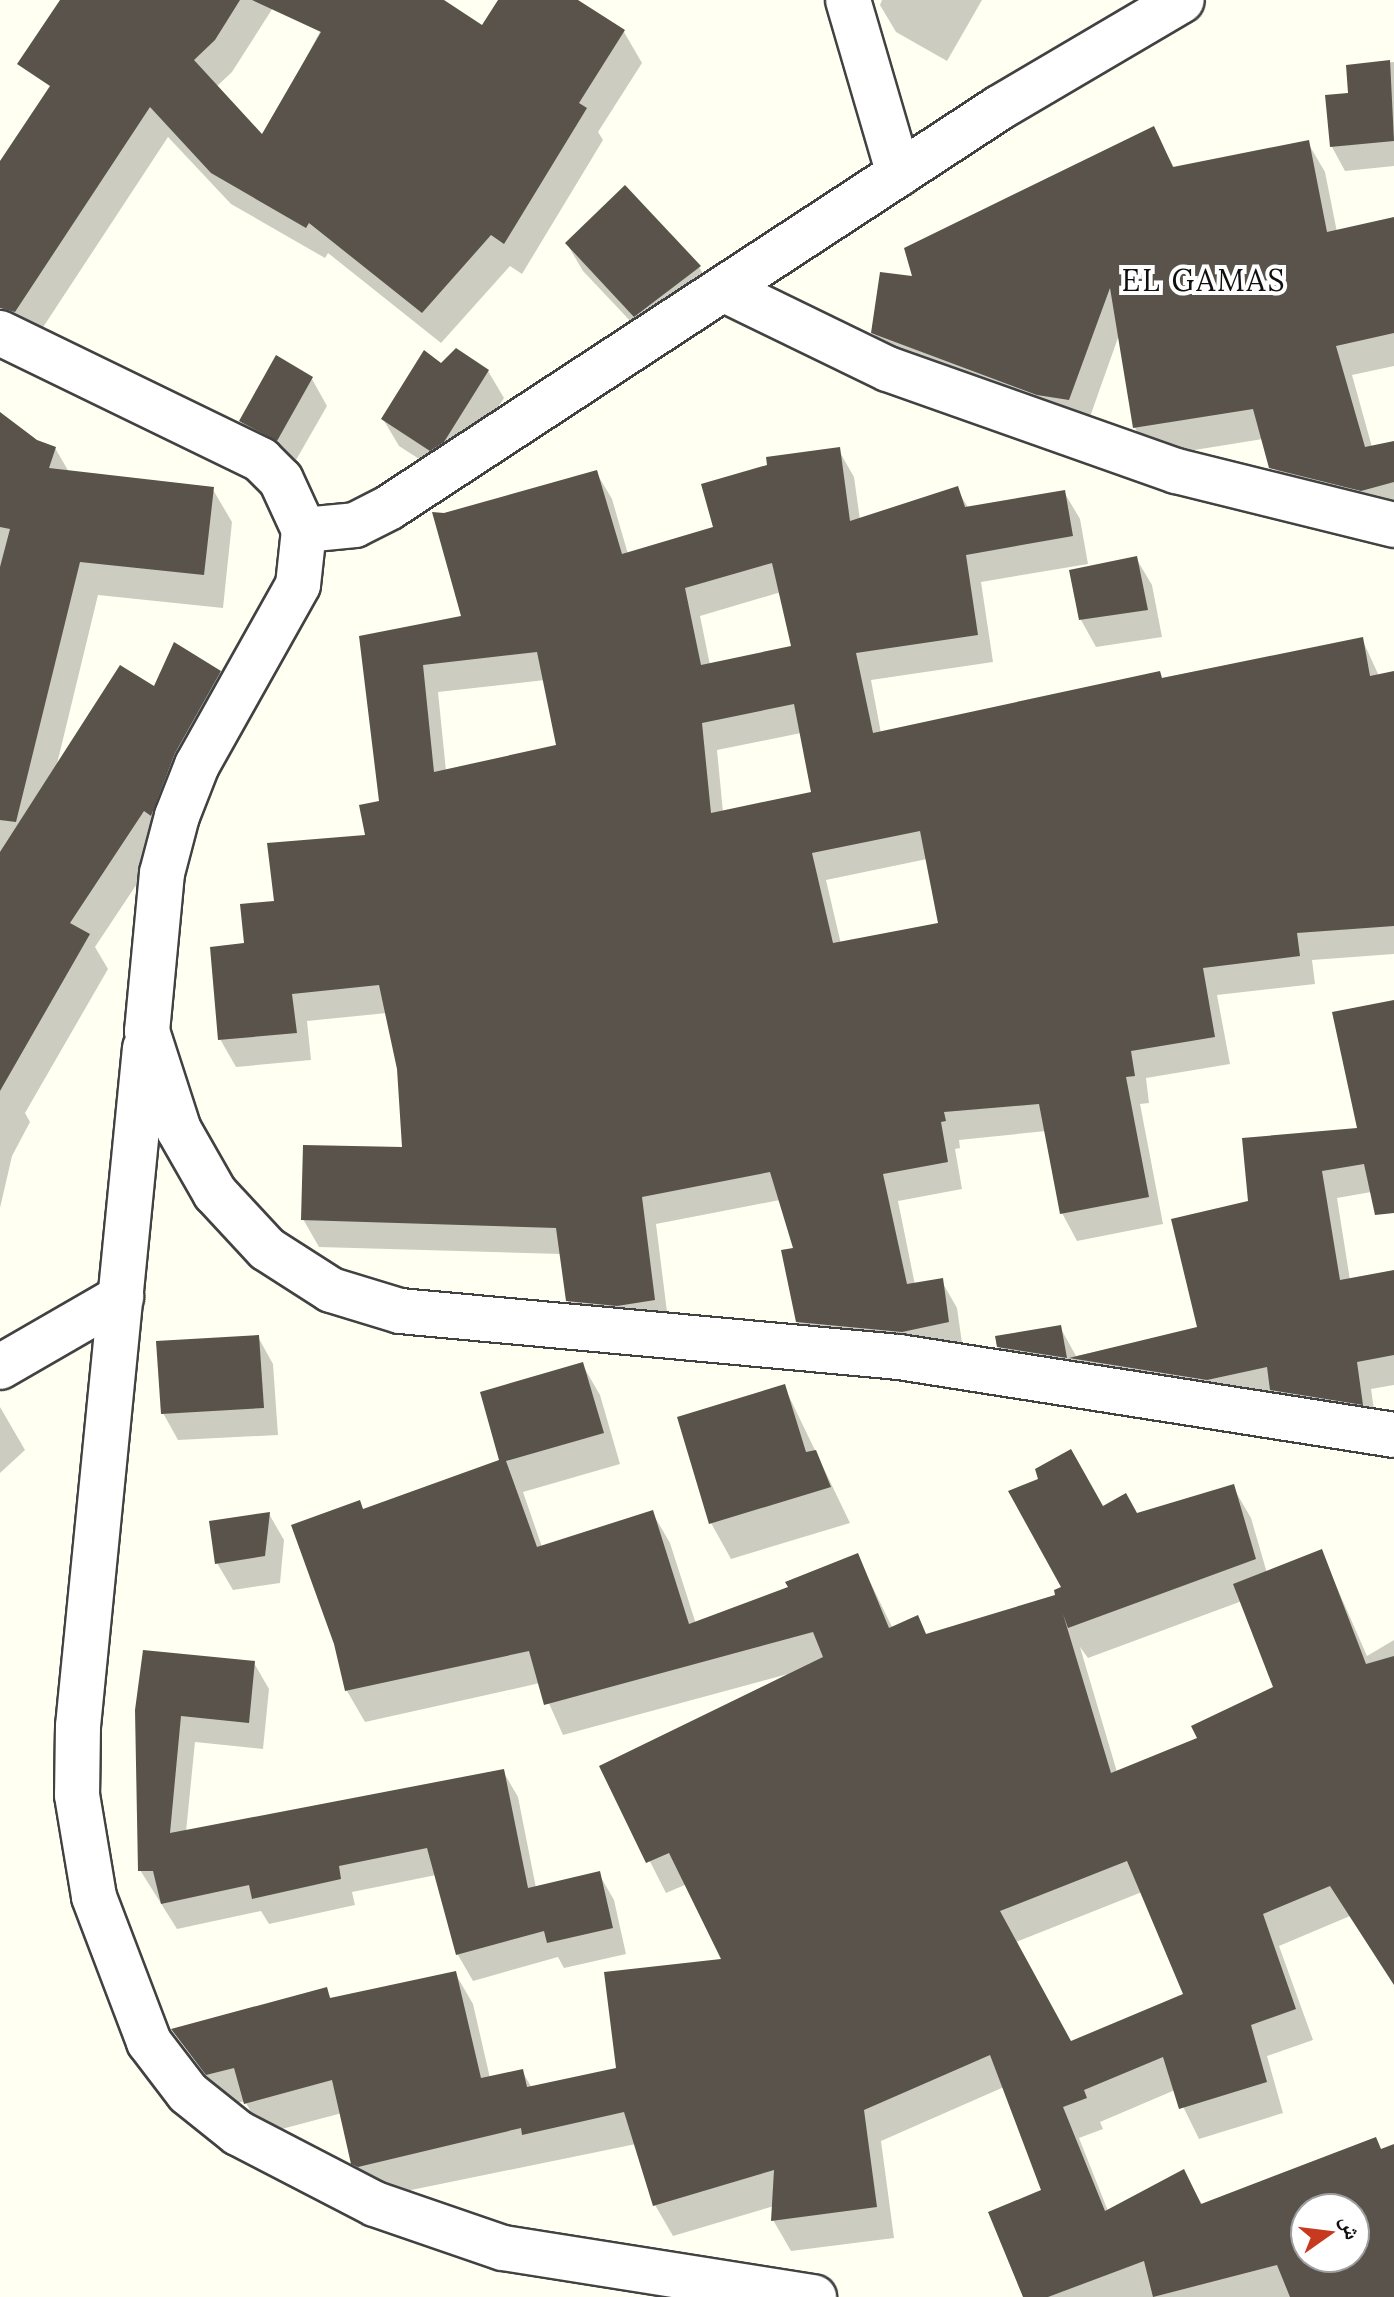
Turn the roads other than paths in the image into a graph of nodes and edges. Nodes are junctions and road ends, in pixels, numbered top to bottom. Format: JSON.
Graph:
{"nodes":[{"id":1,"x":848,"y":0,"type":"edge"},
{"id":2,"x":1182,"y":0,"type":"edge"},
{"id":3,"x":899,"y":174,"type":"junction"},
{"id":4,"x":725,"y":290,"type":"junction"},
{"id":5,"x":0,"y":333,"type":"edge"},
{"id":6,"x":1394,"y":525,"type":"edge"},
{"id":7,"x":304,"y":530,"type":"junction"},
{"id":8,"x":147,"y":1031,"type":"junction"},
{"id":9,"x":121,"y":1297,"type":"junction"},
{"id":10,"x":0,"y":1367,"type":"edge"},
{"id":11,"x":1394,"y":1435,"type":"edge"},
{"id":12,"x":814,"y":2297,"type":"edge"}],
"edges":[{"from":1,"to":3,"type":"street"},
{"from":2,"to":3,"type":"street"},
{"from":3,"to":4,"type":"street"},
{"from":4,"to":6,"type":"street"},
{"from":4,"to":7,"type":"street"},
{"from":5,"to":7,"type":"street"},
{"from":7,"to":8,"type":"street"},
{"from":8,"to":9,"type":"street"},
{"from":8,"to":11,"type":"street"},
{"from":9,"to":10,"type":"street"},
{"from":9,"to":12,"type":"street"}]}
